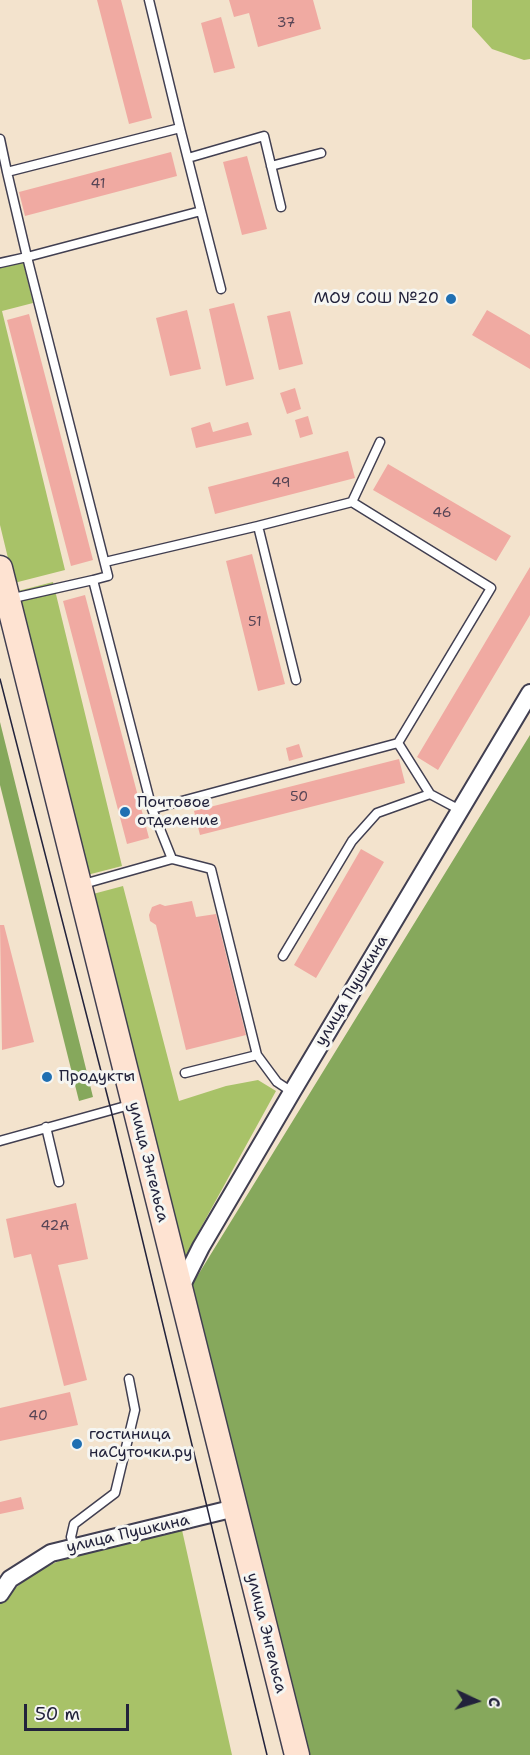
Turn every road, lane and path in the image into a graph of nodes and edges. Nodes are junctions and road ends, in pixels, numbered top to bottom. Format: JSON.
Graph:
{"nodes":[{"id":1,"x":149,"y":0,"type":"edge"},
{"id":2,"x":180,"y":128,"type":"junction"},
{"id":3,"x":0,"y":139,"type":"edge"},
{"id":4,"x":321,"y":153,"type":"dead end"},
{"id":5,"x":188,"y":158,"type":"junction"},
{"id":6,"x":271,"y":166,"type":"junction"},
{"id":7,"x":7,"y":172,"type":"junction"},
{"id":8,"x":281,"y":207,"type":"dead end"},
{"id":9,"x":201,"y":211,"type":"junction"},
{"id":10,"x":27,"y":257,"type":"junction"},
{"id":11,"x":0,"y":263,"type":"edge"},
{"id":12,"x":220,"y":289,"type":"dead end"},
{"id":13,"x":380,"y":442,"type":"dead end"},
{"id":14,"x":351,"y":502,"type":"junction"},
{"id":15,"x":258,"y":526,"type":"junction"},
{"id":16,"x":105,"y":562,"type":"junction"},
{"id":17,"x":0,"y":568,"type":"edge"},
{"id":18,"x":93,"y":580,"type":"junction"},
{"id":19,"x":4,"y":600,"type":"edge"},
{"id":20,"x":296,"y":680,"type":"dead end"},
{"id":21,"x":530,"y":693,"type":"edge"},
{"id":22,"x":398,"y":743,"type":"junction"},
{"id":23,"x":430,"y":794,"type":"junction"},
{"id":24,"x":152,"y":809,"type":"junction"},
{"id":25,"x":460,"y":810,"type":"junction"},
{"id":26,"x":172,"y":859,"type":"junction"},
{"id":27,"x":80,"y":885,"type":"junction"},
{"id":28,"x":283,"y":956,"type":"dead end"},
{"id":29,"x":257,"y":1055,"type":"junction"},
{"id":30,"x":185,"y":1073,"type":"dead end"},
{"id":31,"x":292,"y":1092,"type":"junction"},
{"id":32,"x":134,"y":1103,"type":"junction"},
{"id":33,"x":46,"y":1127,"type":"junction"},
{"id":34,"x":0,"y":1141,"type":"edge"},
{"id":35,"x":59,"y":1182,"type":"dead end"},
{"id":36,"x":179,"y":1291,"type":"junction"},
{"id":37,"x":129,"y":1379,"type":"dead end"},
{"id":38,"x":235,"y":1508,"type":"junction"},
{"id":39,"x":74,"y":1546,"type":"junction"},
{"id":40,"x":0,"y":1594,"type":"edge"},
{"id":41,"x":297,"y":1755,"type":"edge"}],
"edges":[{"from":1,"to":2,"type":"lane"},
{"from":2,"to":5,"type":"lane"},
{"from":2,"to":7,"type":"lane"},
{"from":3,"to":7,"type":"lane"},
{"from":4,"to":6,"type":"lane"},
{"from":5,"to":6,"type":"lane"},
{"from":5,"to":9,"type":"lane"},
{"from":6,"to":8,"type":"lane"},
{"from":7,"to":10,"type":"lane"},
{"from":9,"to":10,"type":"lane"},
{"from":9,"to":12,"type":"lane"},
{"from":10,"to":11,"type":"lane"},
{"from":10,"to":16,"type":"lane"},
{"from":13,"to":14,"type":"lane"},
{"from":14,"to":15,"type":"lane"},
{"from":14,"to":22,"type":"lane"},
{"from":15,"to":16,"type":"lane"},
{"from":15,"to":20,"type":"lane"},
{"from":16,"to":18,"type":"lane"},
{"from":17,"to":19,"type":"main road","name":"улица Энгельса"},
{"from":18,"to":19,"type":"lane"},
{"from":18,"to":24,"type":"lane"},
{"from":19,"to":27,"type":"main road","name":"улица Энгельса"},
{"from":21,"to":25,"type":"street","name":"улица Пушкина"},
{"from":22,"to":23,"type":"lane"},
{"from":22,"to":24,"type":"lane"},
{"from":23,"to":25,"type":"lane"},
{"from":23,"to":28,"type":"lane"},
{"from":24,"to":26,"type":"lane"},
{"from":25,"to":31,"type":"street","name":"улица Пушкина"},
{"from":26,"to":27,"type":"lane"},
{"from":26,"to":29,"type":"lane"},
{"from":27,"to":32,"type":"main road","name":"улица Энгельса"},
{"from":29,"to":30,"type":"lane"},
{"from":29,"to":31,"type":"lane"},
{"from":31,"to":36,"type":"street","name":"улица Пушкина"},
{"from":32,"to":33,"type":"lane"},
{"from":32,"to":36,"type":"main road","name":"улица Энгельса"},
{"from":33,"to":34,"type":"lane"},
{"from":33,"to":35,"type":"lane"},
{"from":36,"to":38,"type":"main road","name":"улица Энгельса"},
{"from":37,"to":39,"type":"lane"},
{"from":38,"to":39,"type":"street","name":"улица Пушкина"},
{"from":38,"to":41,"type":"main road","name":"улица Энгельса"},
{"from":39,"to":40,"type":"street","name":"улица Пушкина"}]}
